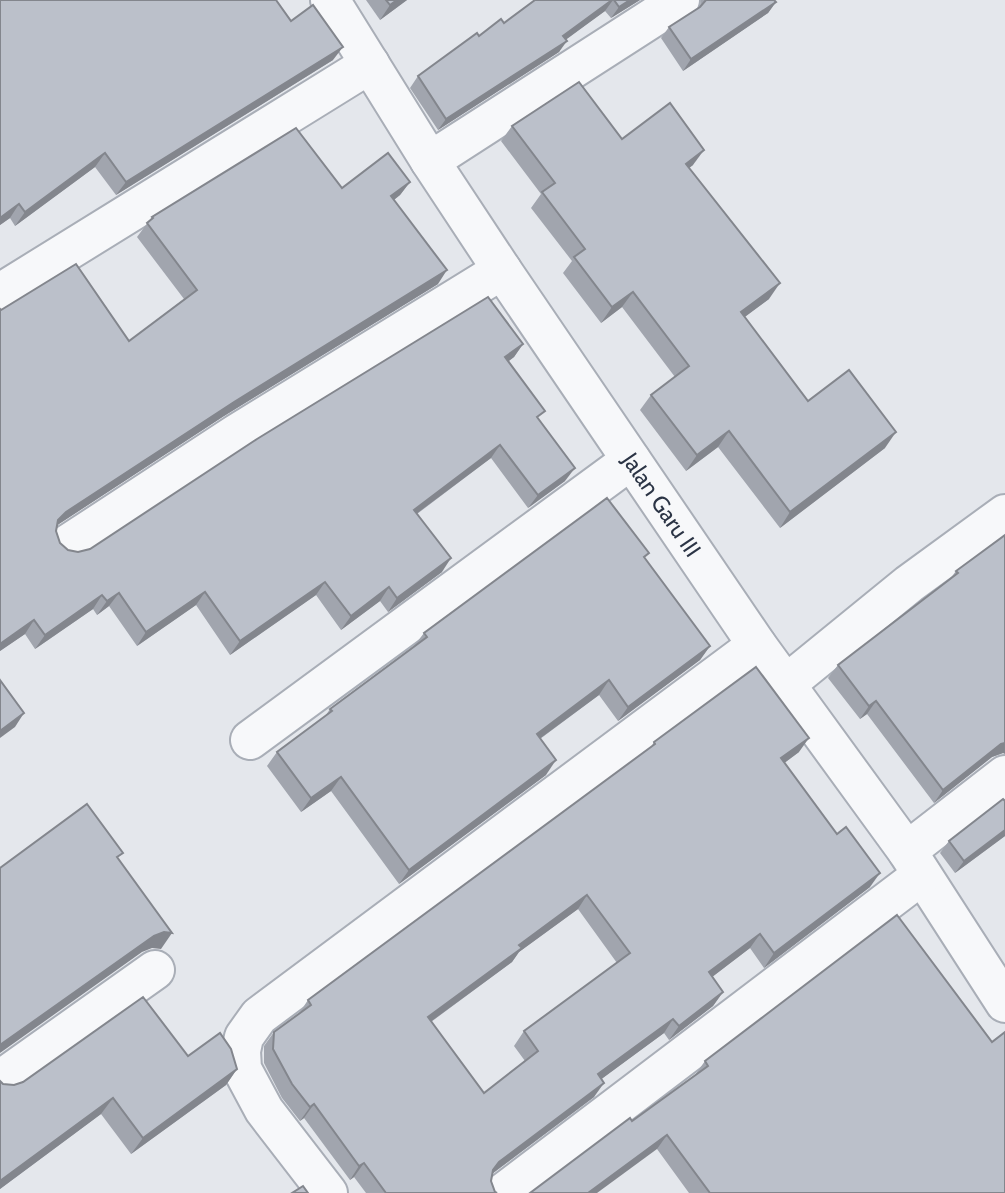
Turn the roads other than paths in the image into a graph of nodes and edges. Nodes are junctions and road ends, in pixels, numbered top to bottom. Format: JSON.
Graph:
{"nodes":[{"id":1,"x":330,"y":0,"type":"edge"},
{"id":2,"x":680,"y":0,"type":"edge"},
{"id":3,"x":370,"y":64,"type":"junction"},
{"id":4,"x":430,"y":161,"type":"junction"},
{"id":5,"x":502,"y":270,"type":"junction"},
{"id":6,"x":0,"y":293,"type":"edge"},
{"id":7,"x":631,"y":460,"type":"junction"},
{"id":8,"x":1005,"y":514,"type":"edge"},
{"id":9,"x":68,"y":544,"type":"dead end"},
{"id":10,"x":757,"y":645,"type":"junction"},
{"id":11,"x":785,"y":685,"type":"junction"},
{"id":12,"x":250,"y":740,"type":"dead end"},
{"id":13,"x":1005,"y":775,"type":"edge"},
{"id":14,"x":915,"y":863,"type":"junction"},
{"id":15,"x":155,"y":970,"type":"dead end"},
{"id":16,"x":1005,"y":1003,"type":"edge"},
{"id":17,"x":0,"y":1080,"type":"edge"},
{"id":18,"x":328,"y":1193,"type":"edge"},
{"id":19,"x":503,"y":1193,"type":"edge"}],
"edges":[{"from":1,"to":3,"type":"street","name":"Jalan Garu III"},
{"from":2,"to":4,"type":"street"},
{"from":3,"to":4,"type":"street","name":"Jalan Garu III"},
{"from":3,"to":6,"type":"street"},
{"from":4,"to":5,"type":"street","name":"Jalan Garu III"},
{"from":5,"to":7,"type":"street","name":"Jalan Garu III"},
{"from":5,"to":9,"type":"street"},
{"from":7,"to":10,"type":"street","name":"Jalan Garu III"},
{"from":7,"to":12,"type":"street"},
{"from":8,"to":11,"type":"street"},
{"from":10,"to":11,"type":"street","name":"Jalan Garu III"},
{"from":10,"to":18,"type":"street"},
{"from":11,"to":14,"type":"street","name":"Jalan Garu III"},
{"from":13,"to":14,"type":"street"},
{"from":14,"to":16,"type":"street","name":"Jalan Garu III"},
{"from":14,"to":19,"type":"street"},
{"from":15,"to":17,"type":"street"}]}
